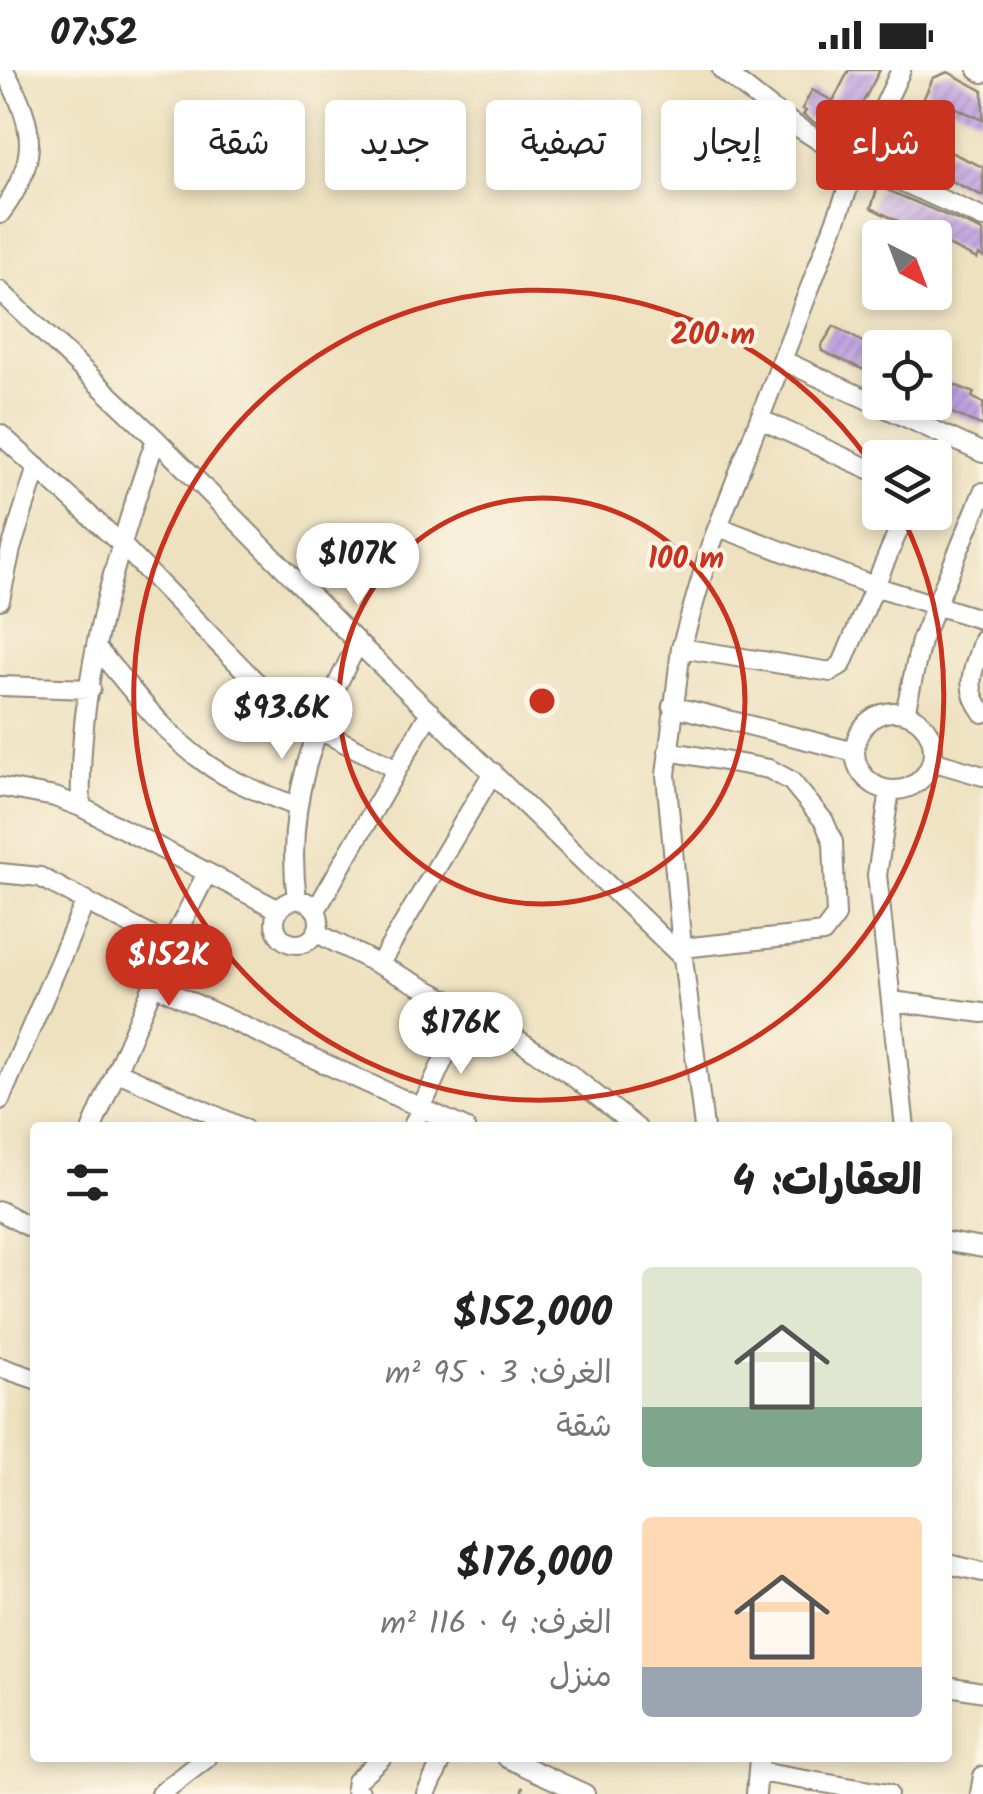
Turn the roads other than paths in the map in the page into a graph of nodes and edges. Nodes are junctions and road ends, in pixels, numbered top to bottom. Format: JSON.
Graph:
{"nodes":[{"id":1,"x":4,"y":70,"type":"edge"},
{"id":2,"x":722,"y":70,"type":"edge"},
{"id":3,"x":902,"y":70,"type":"edge"},
{"id":4,"x":888,"y":100,"type":"edge"},
{"id":5,"x":816,"y":138,"type":"edge"},
{"id":6,"x":848,"y":190,"type":"edge"},
{"id":7,"x":923,"y":190,"type":"edge"},
{"id":8,"x":0,"y":214,"type":"edge"},
{"id":9,"x":983,"y":218,"type":"edge"},
{"id":10,"x":0,"y":292,"type":"edge"},
{"id":11,"x":784,"y":360,"type":"junction"},
{"id":12,"x":762,"y":420,"type":"junction"},
{"id":13,"x":0,"y":434,"type":"edge"},
{"id":14,"x":156,"y":439,"type":"junction"},
{"id":15,"x":983,"y":453,"type":"edge"},
{"id":16,"x":862,"y":466,"type":"edge"},
{"id":17,"x":36,"y":467,"type":"junction"},
{"id":18,"x":983,"y":492,"type":"edge"},
{"id":19,"x":719,"y":526,"type":"junction"},
{"id":20,"x":898,"y":530,"type":"edge"},
{"id":21,"x":120,"y":543,"type":"junction"},
{"id":22,"x":874,"y":586,"type":"junction"},
{"id":23,"x":0,"y":600,"type":"edge"},
{"id":24,"x":934,"y":606,"type":"junction"},
{"id":25,"x":983,"y":620,"type":"edge"},
{"id":26,"x":983,"y":639,"type":"edge"},
{"id":27,"x":358,"y":642,"type":"junction"},
{"id":28,"x":96,"y":648,"type":"junction"},
{"id":29,"x":681,"y":648,"type":"junction"},
{"id":30,"x":0,"y":686,"type":"edge"},
{"id":31,"x":91,"y":688,"type":"junction"},
{"id":32,"x":672,"y":706,"type":"junction"},
{"id":33,"x":430,"y":712,"type":"junction"},
{"id":34,"x":983,"y":713,"type":"edge"},
{"id":35,"x":906,"y":714,"type":"junction"},
{"id":36,"x":318,"y":729,"type":"junction"},
{"id":37,"x":668,"y":751,"type":"junction"},
{"id":38,"x":855,"y":752,"type":"junction"},
{"id":39,"x":932,"y":760,"type":"junction"},
{"id":40,"x":395,"y":768,"type":"junction"},
{"id":41,"x":493,"y":772,"type":"junction"},
{"id":42,"x":983,"y":776,"type":"edge"},
{"id":43,"x":0,"y":787,"type":"edge"},
{"id":44,"x":890,"y":790,"type":"junction"},
{"id":45,"x":296,"y":806,"type":"junction"},
{"id":46,"x":81,"y":807,"type":"junction"},
{"id":47,"x":0,"y":873,"type":"edge"},
{"id":48,"x":207,"y":873,"type":"junction"},
{"id":49,"x":86,"y":900,"type":"junction"},
{"id":50,"x":297,"y":900,"type":"junction"},
{"id":51,"x":279,"y":910,"type":"junction"},
{"id":52,"x":316,"y":910,"type":"junction"},
{"id":53,"x":317,"y":933,"type":"junction"},
{"id":54,"x":170,"y":946,"type":"junction"},
{"id":55,"x":683,"y":953,"type":"junction"},
{"id":56,"x":379,"y":964,"type":"junction"},
{"id":57,"x":154,"y":986,"type":"junction"},
{"id":58,"x":892,"y":1002,"type":"junction"},
{"id":59,"x":467,"y":1008,"type":"junction"},
{"id":60,"x":983,"y":1013,"type":"edge"},
{"id":61,"x":116,"y":1071,"type":"junction"},
{"id":62,"x":0,"y":1100,"type":"edge"},
{"id":63,"x":420,"y":1108,"type":"junction"},
{"id":64,"x":95,"y":1122,"type":"edge"},
{"id":65,"x":230,"y":1122,"type":"edge"},
{"id":66,"x":414,"y":1122,"type":"edge"},
{"id":67,"x":452,"y":1122,"type":"edge"},
{"id":68,"x":629,"y":1122,"type":"edge"},
{"id":69,"x":703,"y":1122,"type":"edge"},
{"id":70,"x":904,"y":1122,"type":"edge"},
{"id":71,"x":0,"y":1211,"type":"edge"},
{"id":72,"x":30,"y":1227,"type":"edge"},
{"id":73,"x":952,"y":1246,"type":"edge"},
{"id":74,"x":983,"y":1248,"type":"edge"},
{"id":75,"x":0,"y":1367,"type":"edge"},
{"id":76,"x":30,"y":1377,"type":"edge"},
{"id":77,"x":952,"y":1565,"type":"edge"},
{"id":78,"x":983,"y":1572,"type":"edge"},
{"id":79,"x":952,"y":1687,"type":"edge"},
{"id":80,"x":983,"y":1692,"type":"edge"},
{"id":81,"x":201,"y":1762,"type":"edge"},
{"id":82,"x":377,"y":1762,"type":"edge"},
{"id":83,"x":441,"y":1762,"type":"edge"},
{"id":84,"x":515,"y":1762,"type":"edge"},
{"id":85,"x":759,"y":1765,"type":"edge"},
{"id":86,"x":983,"y":1776,"type":"edge"},
{"id":87,"x":160,"y":1794,"type":"edge"},
{"id":88,"x":362,"y":1794,"type":"edge"},
{"id":89,"x":426,"y":1794,"type":"edge"},
{"id":90,"x":585,"y":1794,"type":"edge"},
{"id":91,"x":756,"y":1794,"type":"edge"},
{"id":92,"x":888,"y":1794,"type":"edge"},
{"id":93,"x":980,"y":1794,"type":"edge"}],
"edges":[{"from":1,"to":8,"type":"street"},
{"from":2,"to":5,"type":"street"},
{"from":3,"to":4,"type":"street"},
{"from":6,"to":11,"type":"street"},
{"from":7,"to":9,"type":"street"},
{"from":10,"to":14,"type":"street"},
{"from":11,"to":12,"type":"street"},
{"from":11,"to":15,"type":"street"},
{"from":12,"to":16,"type":"street"},
{"from":12,"to":19,"type":"street"},
{"from":13,"to":17,"type":"street"},
{"from":14,"to":21,"type":"street"},
{"from":14,"to":27,"type":"street"},
{"from":17,"to":21,"type":"street"},
{"from":17,"to":23,"type":"street"},
{"from":18,"to":24,"type":"street"},
{"from":19,"to":22,"type":"street"},
{"from":19,"to":29,"type":"street"},
{"from":20,"to":22,"type":"street"},
{"from":21,"to":28,"type":"street"},
{"from":21,"to":36,"type":"street"},
{"from":22,"to":24,"type":"street"},
{"from":22,"to":29,"type":"street"},
{"from":24,"to":25,"type":"street"},
{"from":24,"to":35,"type":"street"},
{"from":26,"to":34,"type":"street"},
{"from":27,"to":33,"type":"street"},
{"from":27,"to":36,"type":"street"},
{"from":28,"to":31,"type":"street"},
{"from":28,"to":45,"type":"street"},
{"from":29,"to":32,"type":"street"},
{"from":30,"to":31,"type":"street"},
{"from":31,"to":46,"type":"street"},
{"from":32,"to":37,"type":"street"},
{"from":32,"to":38,"type":"street"},
{"from":33,"to":40,"type":"street"},
{"from":33,"to":41,"type":"street"},
{"from":35,"to":38,"type":"street"},
{"from":35,"to":39,"type":"street"},
{"from":36,"to":40,"type":"street"},
{"from":36,"to":45,"type":"street"},
{"from":37,"to":55,"type":"street"},
{"from":37,"to":55,"type":"street"},
{"from":38,"to":44,"type":"street"},
{"from":39,"to":42,"type":"street"},
{"from":39,"to":44,"type":"street"},
{"from":40,"to":52,"type":"street"},
{"from":41,"to":55,"type":"street"},
{"from":41,"to":56,"type":"street"},
{"from":43,"to":46,"type":"street"},
{"from":44,"to":58,"type":"street"},
{"from":45,"to":50,"type":"street"},
{"from":46,"to":48,"type":"street"},
{"from":47,"to":49,"type":"street"},
{"from":48,"to":51,"type":"street"},
{"from":48,"to":54,"type":"street"},
{"from":49,"to":54,"type":"street"},
{"from":49,"to":62,"type":"street"},
{"from":50,"to":51,"type":"street"},
{"from":50,"to":52,"type":"street"},
{"from":51,"to":53,"type":"street"},
{"from":52,"to":53,"type":"street"},
{"from":53,"to":56,"type":"street"},
{"from":54,"to":57,"type":"street"},
{"from":55,"to":69,"type":"street"},
{"from":56,"to":59,"type":"street"},
{"from":57,"to":61,"type":"street"},
{"from":57,"to":63,"type":"street"},
{"from":58,"to":60,"type":"street"},
{"from":58,"to":70,"type":"street"},
{"from":59,"to":63,"type":"street"},
{"from":59,"to":68,"type":"street"},
{"from":61,"to":64,"type":"street"},
{"from":61,"to":65,"type":"street"},
{"from":63,"to":66,"type":"street"},
{"from":63,"to":67,"type":"street"},
{"from":71,"to":72,"type":"street"},
{"from":73,"to":74,"type":"street"},
{"from":75,"to":76,"type":"street"},
{"from":77,"to":78,"type":"street"},
{"from":79,"to":80,"type":"street"},
{"from":81,"to":87,"type":"street"},
{"from":82,"to":88,"type":"street"},
{"from":83,"to":89,"type":"street"},
{"from":84,"to":90,"type":"street"},
{"from":85,"to":91,"type":"street"},
{"from":85,"to":92,"type":"street"},
{"from":86,"to":93,"type":"street"}]}
